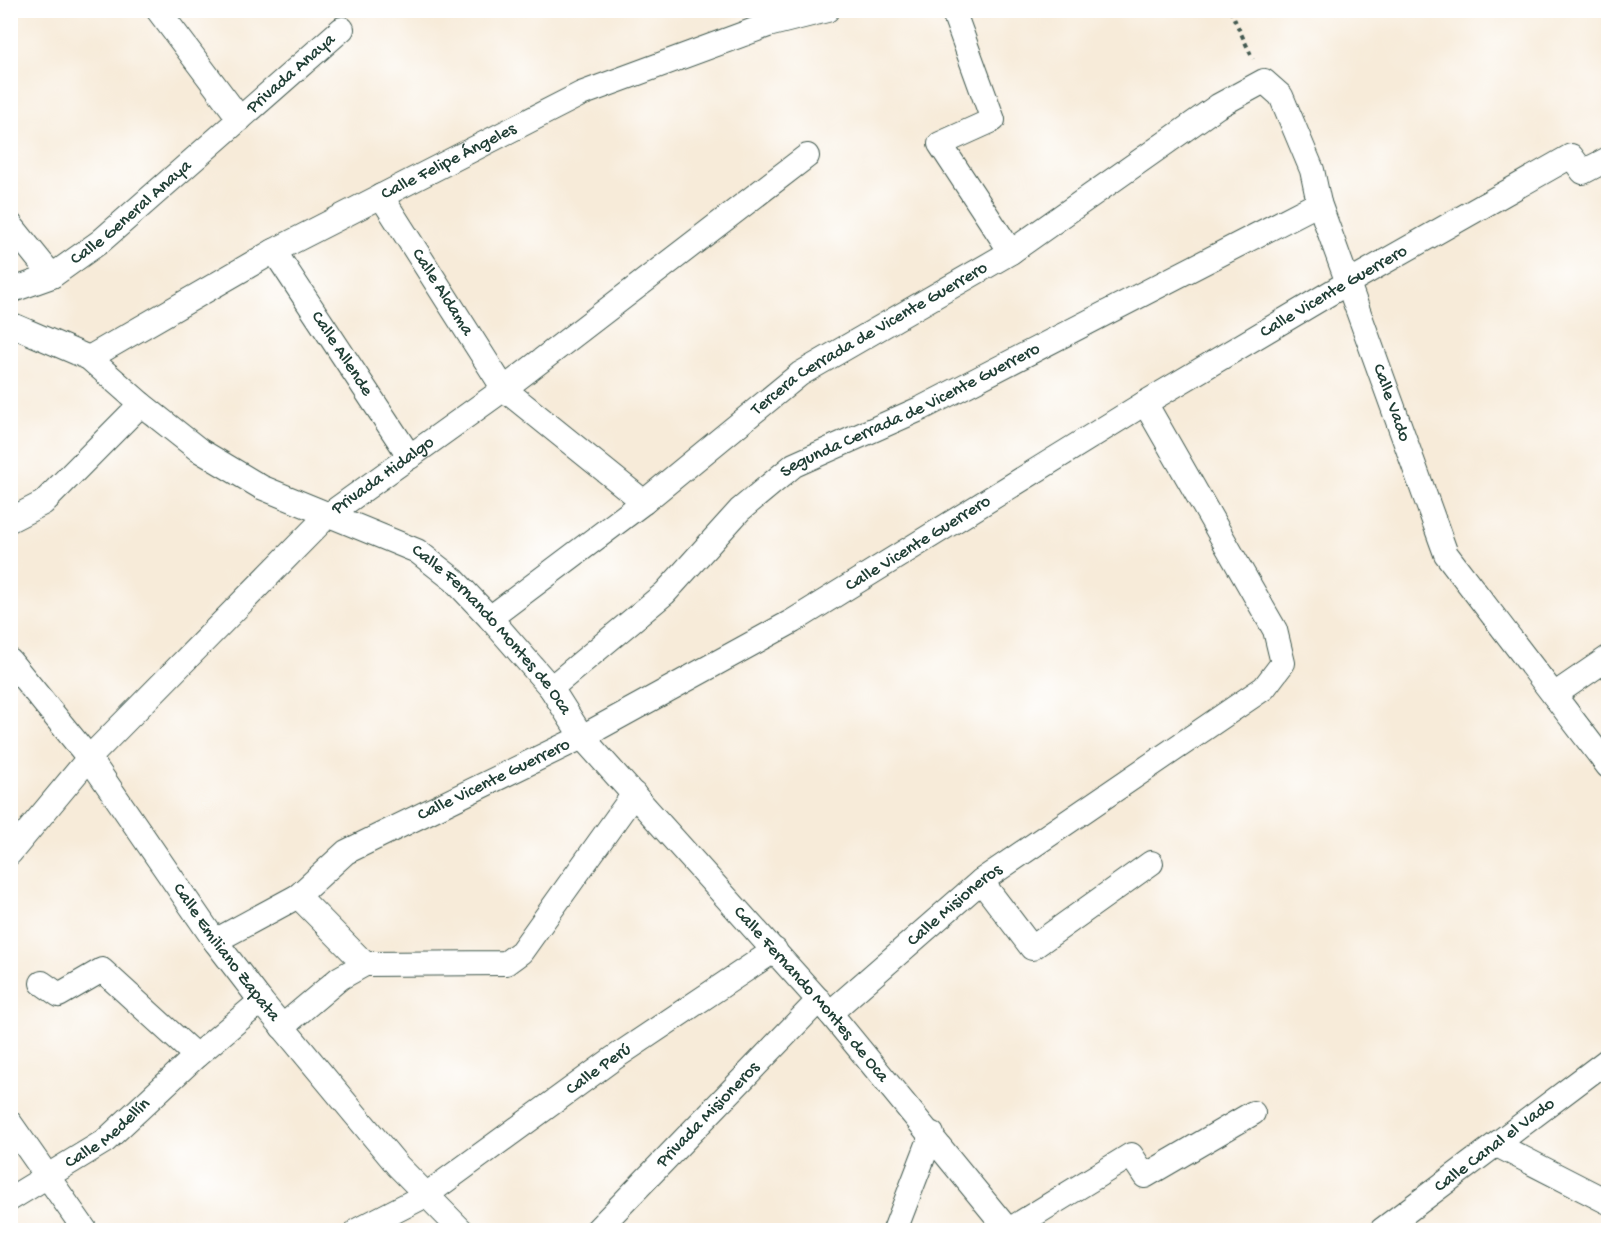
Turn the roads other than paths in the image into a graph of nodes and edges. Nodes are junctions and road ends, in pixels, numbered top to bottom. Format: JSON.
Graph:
{"nodes":[{"id":1,"x":158,"y":10,"type":"edge"},
{"id":2,"x":827,"y":10,"type":"edge"},
{"id":3,"x":953,"y":10,"type":"edge"},
{"id":4,"x":768,"y":18,"type":"edge"},
{"id":5,"x":342,"y":29,"type":"dead end"},
{"id":6,"x":1264,"y":81,"type":"joint"},
{"id":7,"x":240,"y":119,"type":"junction"},
{"id":8,"x":807,"y":156,"type":"dead end"},
{"id":9,"x":1608,"y":159,"type":"edge"},
{"id":10,"x":381,"y":196,"type":"junction"},
{"id":11,"x":1319,"y":203,"type":"junction"},
{"id":12,"x":10,"y":224,"type":"edge"},
{"id":13,"x":274,"y":251,"type":"junction"},
{"id":14,"x":1011,"y":252,"type":"junction"},
{"id":15,"x":52,"y":276,"type":"junction"},
{"id":16,"x":1347,"y":283,"type":"junction"},
{"id":17,"x":10,"y":291,"type":"edge"},
{"id":18,"x":10,"y":324,"type":"edge"},
{"id":19,"x":89,"y":358,"type":"junction"},
{"id":20,"x":504,"y":389,"type":"junction"},
{"id":21,"x":1145,"y":403,"type":"junction"},
{"id":22,"x":141,"y":404,"type":"junction"},
{"id":23,"x":410,"y":457,"type":"junction"},
{"id":24,"x":644,"y":502,"type":"junction"},
{"id":25,"x":327,"y":516,"type":"junction"},
{"id":26,"x":10,"y":520,"type":"edge"},
{"id":27,"x":490,"y":618,"type":"junction"},
{"id":28,"x":1608,"y":658,"type":"edge"},
{"id":29,"x":10,"y":661,"type":"edge"},
{"id":30,"x":551,"y":688,"type":"junction"},
{"id":31,"x":1554,"y":695,"type":"junction"},
{"id":32,"x":582,"y":737,"type":"junction"},
{"id":33,"x":89,"y":758,"type":"junction"},
{"id":34,"x":1608,"y":766,"type":"edge"},
{"id":35,"x":634,"y":794,"type":"junction"},
{"id":36,"x":10,"y":853,"type":"edge"},
{"id":37,"x":1151,"y":863,"type":"dead end"},
{"id":38,"x":981,"y":881,"type":"junction"},
{"id":39,"x":298,"y":896,"type":"junction"},
{"id":40,"x":215,"y":941,"type":"junction"},
{"id":41,"x":775,"y":950,"type":"junction"},
{"id":42,"x":365,"y":964,"type":"junction"},
{"id":43,"x":42,"y":983,"type":"dead end"},
{"id":44,"x":261,"y":1001,"type":"junction"},
{"id":45,"x":825,"y":1006,"type":"junction"},
{"id":46,"x":282,"y":1027,"type":"junction"},
{"id":47,"x":196,"y":1056,"type":"junction"},
{"id":48,"x":1608,"y":1060,"type":"edge"},
{"id":49,"x":1253,"y":1113,"type":"dead end"},
{"id":50,"x":10,"y":1123,"type":"edge"},
{"id":51,"x":932,"y":1134,"type":"junction"},
{"id":52,"x":1497,"y":1145,"type":"junction"},
{"id":53,"x":49,"y":1178,"type":"junction"},
{"id":54,"x":426,"y":1195,"type":"junction"},
{"id":55,"x":10,"y":1199,"type":"edge"},
{"id":56,"x":1608,"y":1202,"type":"edge"},
{"id":57,"x":85,"y":1230,"type":"edge"},
{"id":58,"x":358,"y":1230,"type":"edge"},
{"id":59,"x":461,"y":1230,"type":"edge"},
{"id":60,"x":597,"y":1230,"type":"edge"},
{"id":61,"x":895,"y":1230,"type":"edge"},
{"id":62,"x":1009,"y":1230,"type":"edge"},
{"id":63,"x":1382,"y":1230,"type":"edge"}],
"edges":[{"from":1,"to":7,"type":"street"},
{"from":2,"to":4,"type":"street","name":"Calle Felipe Ángeles"},
{"from":3,"to":14,"type":"street"},
{"from":4,"to":10,"type":"street","name":"Calle Felipe Ángeles"},
{"from":5,"to":7,"type":"street","name":"Privada Anaya"},
{"from":6,"to":11,"type":"street","name":"Calle Vado"},
{"from":6,"to":14,"type":"street","name":"Tercera Cerrada de Vicente Guerrero"},
{"from":7,"to":15,"type":"street","name":"Calle General Anaya"},
{"from":8,"to":20,"type":"street","name":"Privada Hidalgo"},
{"from":9,"to":16,"type":"street","name":"Calle Vicente Guerrero"},
{"from":10,"to":13,"type":"street","name":"Calle Felipe Ángeles"},
{"from":10,"to":20,"type":"street","name":"Calle Aldama"},
{"from":11,"to":16,"type":"street","name":"Calle Vado"},
{"from":11,"to":30,"type":"street","name":"Segunda Cerrada de Vicente Guerrero"},
{"from":12,"to":15,"type":"street"},
{"from":13,"to":19,"type":"street","name":"Calle Felipe Ángeles"},
{"from":13,"to":23,"type":"street","name":"Calle Allende"},
{"from":14,"to":24,"type":"street","name":"Tercera Cerrada de Vicente Guerrero"},
{"from":15,"to":17,"type":"street","name":"Calle General Anaya"},
{"from":16,"to":21,"type":"street","name":"Calle Vicente Guerrero"},
{"from":16,"to":31,"type":"street","name":"Calle Vado"},
{"from":18,"to":19,"type":"street","name":"Calle Fernando Montes de Oca"},
{"from":19,"to":22,"type":"street","name":"Calle Fernando Montes de Oca"},
{"from":20,"to":23,"type":"street","name":"Privada Hidalgo"},
{"from":20,"to":24,"type":"street","name":"Calle Aldama"},
{"from":21,"to":32,"type":"street","name":"Calle Vicente Guerrero"},
{"from":21,"to":38,"type":"street","name":"Calle Misioneros"},
{"from":22,"to":25,"type":"street","name":"Calle Fernando Montes de Oca"},
{"from":22,"to":26,"type":"street"},
{"from":23,"to":25,"type":"street","name":"Privada Hidalgo"},
{"from":24,"to":27,"type":"street","name":"Tercera Cerrada de Vicente Guerrero"},
{"from":25,"to":27,"type":"street","name":"Calle Fernando Montes de Oca"},
{"from":25,"to":33,"type":"street","name":"Privada Hidalgo"},
{"from":27,"to":30,"type":"street","name":"Calle Fernando Montes de Oca"},
{"from":28,"to":31,"type":"street"},
{"from":29,"to":33,"type":"street","name":"Calle Emiliano Zapata"},
{"from":30,"to":32,"type":"street","name":"Calle Fernando Montes de Oca"},
{"from":31,"to":34,"type":"street","name":"Calle Vado"},
{"from":32,"to":35,"type":"street","name":"Calle Fernando Montes de Oca"},
{"from":32,"to":39,"type":"street","name":"Calle Vicente Guerrero"},
{"from":33,"to":36,"type":"street","name":"Privada Hidalgo"},
{"from":33,"to":40,"type":"street","name":"Calle Emiliano Zapata"},
{"from":35,"to":41,"type":"street","name":"Calle Fernando Montes de Oca"},
{"from":35,"to":42,"type":"street"},
{"from":37,"to":38,"type":"street"},
{"from":38,"to":45,"type":"street","name":"Calle Misioneros"},
{"from":39,"to":40,"type":"street","name":"Calle Vicente Guerrero"},
{"from":39,"to":42,"type":"street"},
{"from":40,"to":44,"type":"street","name":"Calle Emiliano Zapata"},
{"from":41,"to":45,"type":"street","name":"Calle Fernando Montes de Oca"},
{"from":41,"to":54,"type":"street","name":"Calle Perú"},
{"from":42,"to":46,"type":"street"},
{"from":43,"to":47,"type":"street"},
{"from":44,"to":46,"type":"street","name":"Calle Emiliano Zapata"},
{"from":44,"to":47,"type":"street","name":"Calle Medellín"},
{"from":45,"to":51,"type":"street","name":"Calle Fernando Montes de Oca"},
{"from":45,"to":60,"type":"street","name":"Privada Misioneros"},
{"from":46,"to":54,"type":"street","name":"Calle Emiliano Zapata"},
{"from":47,"to":53,"type":"street","name":"Calle Medellín"},
{"from":48,"to":52,"type":"street","name":"Calle Canal el Vado"},
{"from":49,"to":62,"type":"street"},
{"from":50,"to":53,"type":"street"},
{"from":51,"to":61,"type":"street"},
{"from":51,"to":62,"type":"street","name":"Calle Fernando Montes de Oca"},
{"from":52,"to":56,"type":"street"},
{"from":52,"to":63,"type":"street","name":"Calle Canal el Vado"},
{"from":53,"to":55,"type":"street","name":"Calle Medellín"},
{"from":53,"to":57,"type":"street"},
{"from":54,"to":58,"type":"street","name":"Calle Perú"},
{"from":54,"to":59,"type":"street","name":"Calle Emiliano Zapata"}]}
